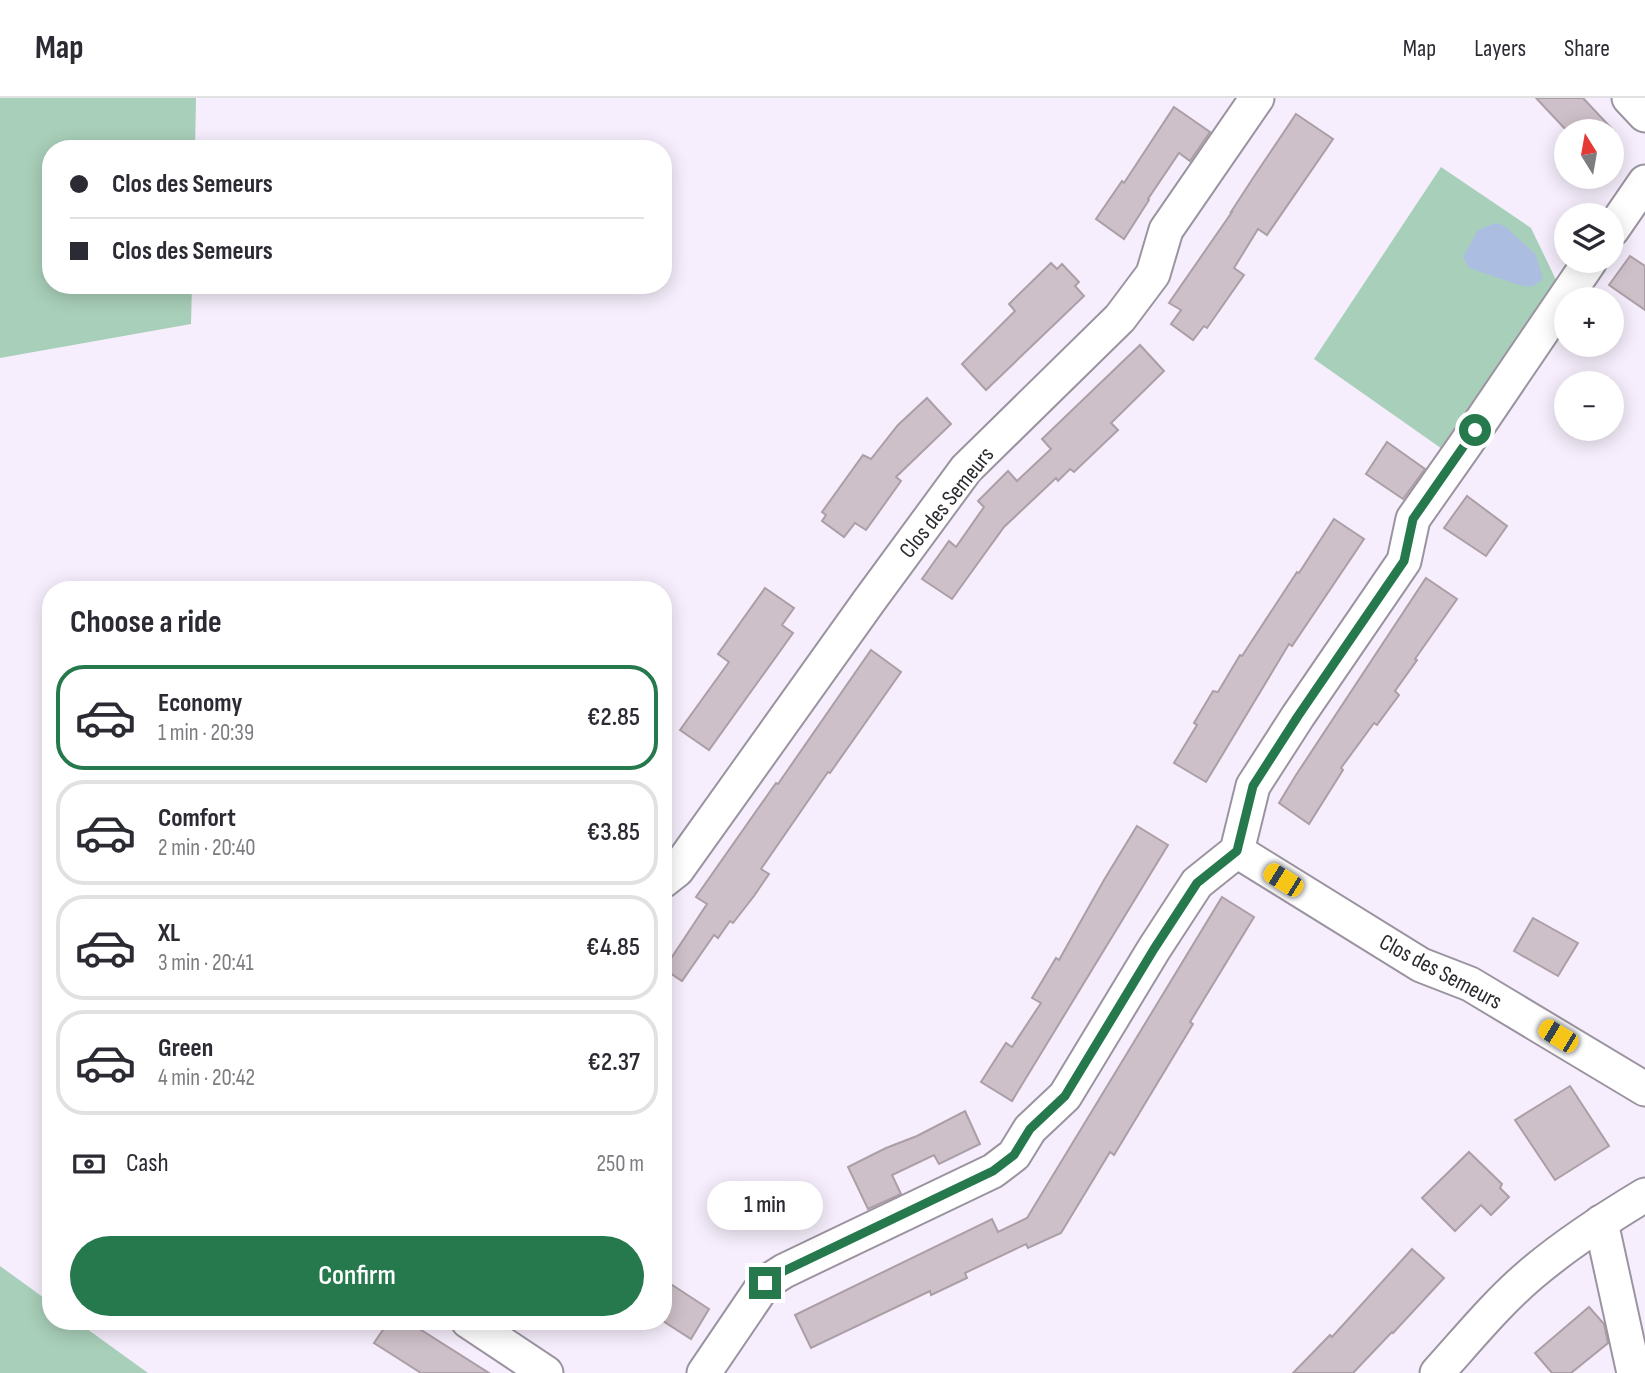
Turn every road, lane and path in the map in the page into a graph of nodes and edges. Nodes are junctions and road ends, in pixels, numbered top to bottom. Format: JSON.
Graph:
{"nodes":[{"id":1,"x":1257,"y":98,"type":"edge"},
{"id":2,"x":1629,"y":98,"type":"edge"},
{"id":3,"x":1645,"y":114,"type":"edge"},
{"id":4,"x":1645,"y":182,"type":"edge"},
{"id":5,"x":1624,"y":213,"type":"edge"},
{"id":6,"x":1582,"y":273,"type":"edge"},
{"id":7,"x":1237,"y":851,"type":"junction"},
{"id":8,"x":672,"y":874,"type":"edge"},
{"id":9,"x":1645,"y":1089,"type":"edge"},
{"id":10,"x":1645,"y":1195,"type":"edge"},
{"id":11,"x":1601,"y":1222,"type":"junction"},
{"id":12,"x":482,"y":1330,"type":"edge"},
{"id":13,"x":546,"y":1373,"type":"edge"},
{"id":14,"x":704,"y":1373,"type":"edge"},
{"id":15,"x":1437,"y":1373,"type":"edge"},
{"id":16,"x":1634,"y":1373,"type":"edge"}],
"edges":[{"from":1,"to":8,"type":"street","name":"Clos des Semeurs"},
{"from":2,"to":3,"type":"street"},
{"from":4,"to":5,"type":"street"},
{"from":6,"to":7,"type":"street"},
{"from":7,"to":9,"type":"street","name":"Clos des Semeurs"},
{"from":7,"to":14,"type":"street"},
{"from":10,"to":11,"type":"street"},
{"from":11,"to":15,"type":"street"},
{"from":11,"to":16,"type":"street"},
{"from":12,"to":13,"type":"street"}]}
